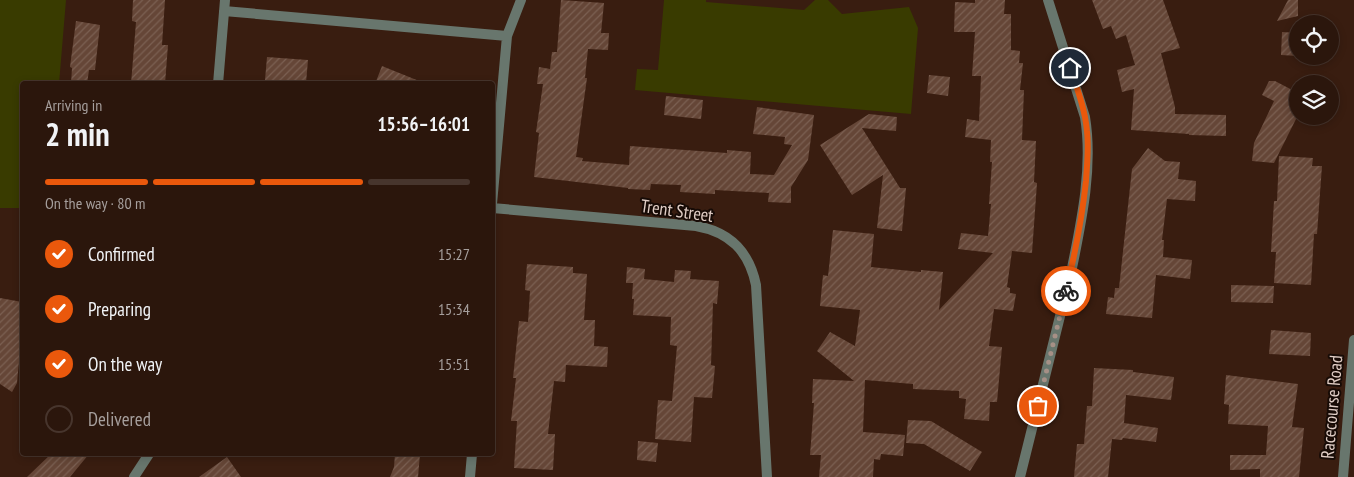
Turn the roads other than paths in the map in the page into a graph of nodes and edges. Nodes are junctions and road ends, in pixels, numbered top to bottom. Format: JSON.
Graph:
{"nodes":[{"id":1,"x":225,"y":0,"type":"edge"},
{"id":2,"x":521,"y":0,"type":"edge"},
{"id":3,"x":1048,"y":0,"type":"edge"},
{"id":4,"x":224,"y":12,"type":"junction"},
{"id":5,"x":507,"y":36,"type":"junction"},
{"id":6,"x":218,"y":81,"type":"edge"},
{"id":7,"x":495,"y":172,"type":"edge"},
{"id":8,"x":495,"y":206,"type":"edge"},
{"id":9,"x":1354,"y":340,"type":"edge"},
{"id":10,"x":148,"y":456,"type":"edge"},
{"id":11,"x":472,"y":456,"type":"edge"},
{"id":12,"x":134,"y":477,"type":"edge"},
{"id":13,"x":470,"y":477,"type":"edge"},
{"id":14,"x":767,"y":477,"type":"edge"},
{"id":15,"x":1020,"y":477,"type":"edge"},
{"id":16,"x":1343,"y":477,"type":"edge"}],
"edges":[{"from":1,"to":4,"type":"street"},
{"from":2,"to":5,"type":"street"},
{"from":3,"to":15,"type":"street"},
{"from":4,"to":5,"type":"street"},
{"from":4,"to":6,"type":"street"},
{"from":5,"to":7,"type":"street"},
{"from":8,"to":14,"type":"street","name":"Trent Street"},
{"from":9,"to":16,"type":"street","name":"Racecourse Road"},
{"from":10,"to":12,"type":"street"},
{"from":11,"to":13,"type":"street"}]}
